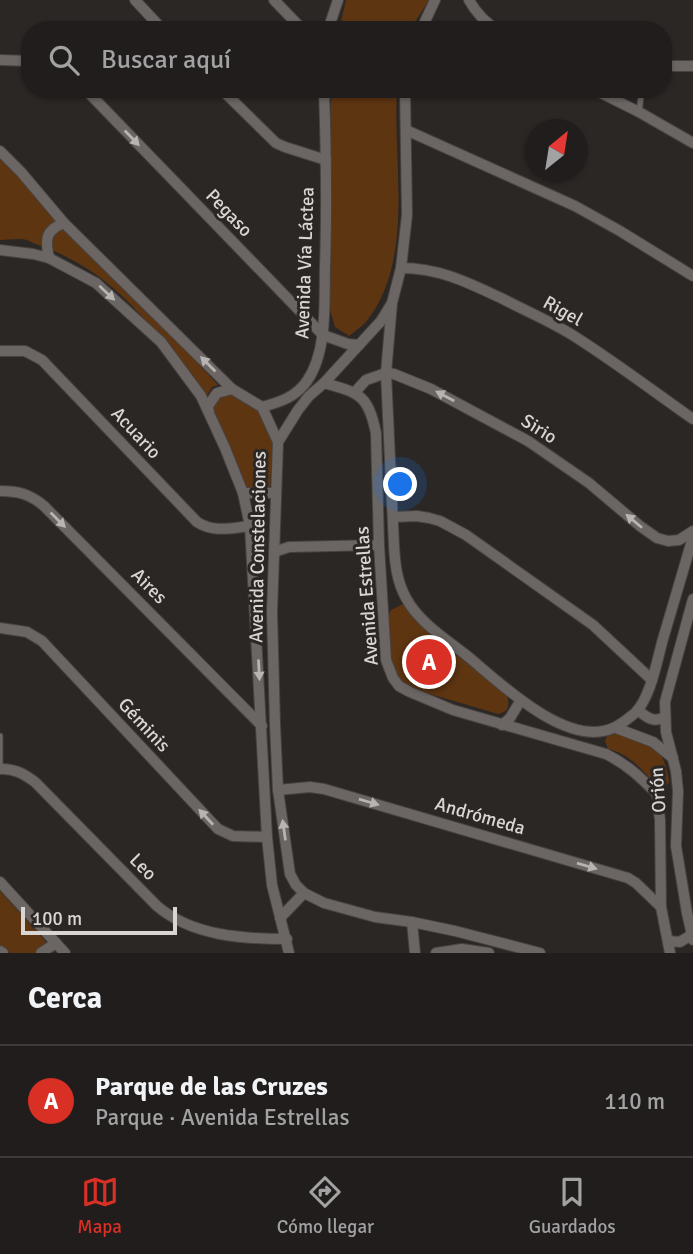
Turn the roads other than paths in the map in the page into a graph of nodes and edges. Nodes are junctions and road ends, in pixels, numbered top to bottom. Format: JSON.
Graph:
{"nodes":[{"id":1,"x":135,"y":0,"type":"edge"},
{"id":2,"x":274,"y":0,"type":"edge"},
{"id":3,"x":338,"y":0,"type":"edge"},
{"id":4,"x":435,"y":0,"type":"edge"},
{"id":5,"x":469,"y":0,"type":"edge"},
{"id":6,"x":155,"y":21,"type":"edge"},
{"id":7,"x":294,"y":21,"type":"edge"},
{"id":8,"x":331,"y":21,"type":"edge"},
{"id":9,"x":425,"y":21,"type":"edge"},
{"id":10,"x":486,"y":21,"type":"edge"},
{"id":11,"x":0,"y":60,"type":"edge"},
{"id":12,"x":21,"y":61,"type":"edge"},
{"id":13,"x":672,"y":66,"type":"edge"},
{"id":14,"x":693,"y":66,"type":"edge"},
{"id":15,"x":94,"y":98,"type":"edge"},
{"id":16,"x":230,"y":98,"type":"edge"},
{"id":17,"x":324,"y":98,"type":"edge"},
{"id":18,"x":405,"y":98,"type":"edge"},
{"id":19,"x":611,"y":98,"type":"edge"},
{"id":20,"x":641,"y":98,"type":"edge"},
{"id":21,"x":639,"y":112,"type":"junction"},
{"id":22,"x":406,"y":130,"type":"junction"},
{"id":23,"x":693,"y":142,"type":"edge"},
{"id":24,"x":0,"y":151,"type":"edge"},
{"id":25,"x":326,"y":160,"type":"junction"},
{"id":26,"x":64,"y":223,"type":"junction"},
{"id":27,"x":0,"y":250,"type":"edge"},
{"id":28,"x":49,"y":258,"type":"junction"},
{"id":29,"x":401,"y":268,"type":"junction"},
{"id":30,"x":693,"y":276,"type":"edge"},
{"id":31,"x":393,"y":303,"type":"junction"},
{"id":32,"x":323,"y":335,"type":"junction"},
{"id":33,"x":359,"y":345,"type":"junction"},
{"id":34,"x":0,"y":351,"type":"edge"},
{"id":35,"x":386,"y":373,"type":"junction"},
{"id":36,"x":324,"y":383,"type":"junction"},
{"id":37,"x":233,"y":390,"type":"junction"},
{"id":38,"x":355,"y":392,"type":"junction"},
{"id":39,"x":262,"y":407,"type":"junction"},
{"id":40,"x":209,"y":413,"type":"junction"},
{"id":41,"x":693,"y":419,"type":"edge"},
{"id":42,"x":278,"y":442,"type":"junction"},
{"id":43,"x":0,"y":491,"type":"edge"},
{"id":44,"x":243,"y":493,"type":"junction"},
{"id":45,"x":276,"y":493,"type":"junction"},
{"id":46,"x":393,"y":517,"type":"junction"},
{"id":47,"x":250,"y":526,"type":"junction"},
{"id":48,"x":693,"y":531,"type":"edge"},
{"id":49,"x":693,"y":537,"type":"edge"},
{"id":50,"x":379,"y":545,"type":"junction"},
{"id":51,"x":274,"y":552,"type":"junction"},
{"id":52,"x":693,"y":599,"type":"edge"},
{"id":53,"x":407,"y":600,"type":"junction"},
{"id":54,"x":383,"y":609,"type":"junction"},
{"id":55,"x":0,"y":628,"type":"edge"},
{"id":56,"x":652,"y":680,"type":"junction"},
{"id":57,"x":521,"y":700,"type":"junction"},
{"id":58,"x":638,"y":710,"type":"junction"},
{"id":59,"x":665,"y":717,"type":"junction"},
{"id":60,"x":502,"y":725,"type":"junction"},
{"id":61,"x":262,"y":726,"type":"junction"},
{"id":62,"x":611,"y":729,"type":"junction"},
{"id":63,"x":0,"y":736,"type":"edge"},
{"id":64,"x":606,"y":754,"type":"junction"},
{"id":65,"x":673,"y":758,"type":"junction"},
{"id":66,"x":0,"y":769,"type":"edge"},
{"id":67,"x":278,"y":790,"type":"junction"},
{"id":68,"x":678,"y":791,"type":"junction"},
{"id":69,"x":657,"y":794,"type":"junction"},
{"id":70,"x":267,"y":837,"type":"junction"},
{"id":71,"x":0,"y":882,"type":"edge"},
{"id":72,"x":304,"y":893,"type":"junction"},
{"id":73,"x":661,"y":907,"type":"junction"},
{"id":74,"x":690,"y":911,"type":"edge"},
{"id":75,"x":281,"y":918,"type":"junction"},
{"id":76,"x":412,"y":922,"type":"junction"},
{"id":77,"x":692,"y":937,"type":"edge"},
{"id":78,"x":287,"y":939,"type":"junction"},
{"id":79,"x":56,"y":943,"type":"junction"},
{"id":80,"x":669,"y":947,"type":"edge"},
{"id":81,"x":41,"y":953,"type":"edge"},
{"id":82,"x":65,"y":953,"type":"edge"},
{"id":83,"x":289,"y":953,"type":"edge"},
{"id":84,"x":415,"y":953,"type":"edge"},
{"id":85,"x":436,"y":953,"type":"edge"},
{"id":86,"x":489,"y":953,"type":"edge"},
{"id":87,"x":540,"y":953,"type":"edge"}],
"edges":[{"from":1,"to":6,"type":"street"},
{"from":2,"to":7,"type":"street"},
{"from":3,"to":8,"type":"street"},
{"from":4,"to":9,"type":"street"},
{"from":5,"to":10,"type":"street"},
{"from":11,"to":12,"type":"street"},
{"from":13,"to":14,"type":"street"},
{"from":15,"to":32,"type":"street","name":"Pegaso","one_way":true},
{"from":16,"to":25,"type":"street"},
{"from":17,"to":25,"type":"street","name":"Avenida Vía Láctea"},
{"from":18,"to":22,"type":"street","name":"Avenida Estrellas"},
{"from":19,"to":21,"type":"street"},
{"from":20,"to":21,"type":"lane"},
{"from":21,"to":23,"type":"street"},
{"from":22,"to":29,"type":"street","name":"Avenida Estrellas"},
{"from":22,"to":30,"type":"street"},
{"from":24,"to":26,"type":"street"},
{"from":25,"to":32,"type":"street","name":"Avenida Vía Láctea"},
{"from":26,"to":28,"type":"street"},
{"from":37,"to":26,"type":"street","one_way":true},
{"from":27,"to":28,"type":"street","name":"Avenida Constelaciones"},
{"from":28,"to":40,"type":"street","name":"Avenida Constelaciones","one_way":true},
{"from":29,"to":31,"type":"street","name":"Avenida Estrellas"},
{"from":29,"to":41,"type":"street","name":"Rigel"},
{"from":31,"to":33,"type":"street","name":"Avenida Estrellas"},
{"from":31,"to":35,"type":"street","name":"Avenida Estrellas"},
{"from":32,"to":33,"type":"street"},
{"from":32,"to":39,"type":"street","name":"Avenida Vía Láctea"},
{"from":33,"to":36,"type":"street"},
{"from":34,"to":47,"type":"street","name":"Acuario"},
{"from":35,"to":38,"type":"street"},
{"from":35,"to":46,"type":"street","name":"Avenida Estrellas"},
{"from":48,"to":35,"type":"street","name":"Sirio","one_way":true},
{"from":36,"to":38,"type":"street"},
{"from":36,"to":42,"type":"street"},
{"from":37,"to":39,"type":"street"},
{"from":37,"to":40,"type":"street"},
{"from":38,"to":50,"type":"street","name":"Avenida Estrellas"},
{"from":39,"to":42,"type":"street","name":"Avenida Constelaciones"},
{"from":40,"to":44,"type":"street","name":"Avenida Constelaciones"},
{"from":42,"to":45,"type":"street","name":"Avenida Constelaciones"},
{"from":43,"to":61,"type":"street","name":"Aires","one_way":true},
{"from":44,"to":45,"type":"street"},
{"from":44,"to":47,"type":"street","name":"Avenida Constelaciones"},
{"from":45,"to":51,"type":"street","name":"Avenida Constelaciones"},
{"from":46,"to":53,"type":"street","name":"Avenida Estrellas"},
{"from":46,"to":56,"type":"street"},
{"from":47,"to":61,"type":"street","name":"Avenida Constelaciones","one_way":true},
{"from":49,"to":56,"type":"street"},
{"from":50,"to":51,"type":"street"},
{"from":50,"to":54,"type":"street","name":"Avenida Estrellas"},
{"from":51,"to":67,"type":"street","name":"Avenida Constelaciones"},
{"from":52,"to":59,"type":"street","name":"Orión"},
{"from":53,"to":54,"type":"street"},
{"from":53,"to":57,"type":"street","name":"Avenida Estrellas"},
{"from":54,"to":60,"type":"street","name":"Avenida Estrellas"},
{"from":70,"to":55,"type":"street","name":"Géminis","one_way":true},
{"from":56,"to":58,"type":"street"},
{"from":57,"to":60,"type":"street"},
{"from":57,"to":62,"type":"street","name":"Avenida Estrellas"},
{"from":58,"to":59,"type":"street"},
{"from":58,"to":62,"type":"street"},
{"from":59,"to":65,"type":"street","name":"Orión"},
{"from":60,"to":64,"type":"street","name":"Avenida Estrellas"},
{"from":61,"to":70,"type":"street","name":"Avenida Constelaciones"},
{"from":62,"to":64,"type":"street"},
{"from":62,"to":65,"type":"street","name":"Avenida Estrellas"},
{"from":63,"to":66,"type":"lane"},
{"from":64,"to":69,"type":"street","name":"Avenida Estrellas"},
{"from":65,"to":68,"type":"street","name":"Orión"},
{"from":66,"to":78,"type":"street","name":"Leo"},
{"from":72,"to":67,"type":"street","name":"Avenida Constelaciones","one_way":true},
{"from":67,"to":73,"type":"street","name":"Andrómeda","one_way":true},
{"from":68,"to":69,"type":"street"},
{"from":68,"to":74,"type":"street","name":"Orión"},
{"from":69,"to":73,"type":"street","name":"Orión"},
{"from":70,"to":75,"type":"street","name":"Avenida Constelaciones"},
{"from":71,"to":79,"type":"street"},
{"from":72,"to":75,"type":"street"},
{"from":72,"to":76,"type":"street"},
{"from":73,"to":80,"type":"street","name":"Orión"},
{"from":74,"to":77,"type":"street","name":"Orión"},
{"from":75,"to":78,"type":"street","name":"Avenida Constelaciones"},
{"from":76,"to":84,"type":"street"},
{"from":76,"to":87,"type":"street"},
{"from":77,"to":80,"type":"street"},
{"from":78,"to":83,"type":"street","name":"Avenida Constelaciones"},
{"from":79,"to":81,"type":"street"},
{"from":79,"to":82,"type":"street"},
{"from":85,"to":86,"type":"street"}]}
